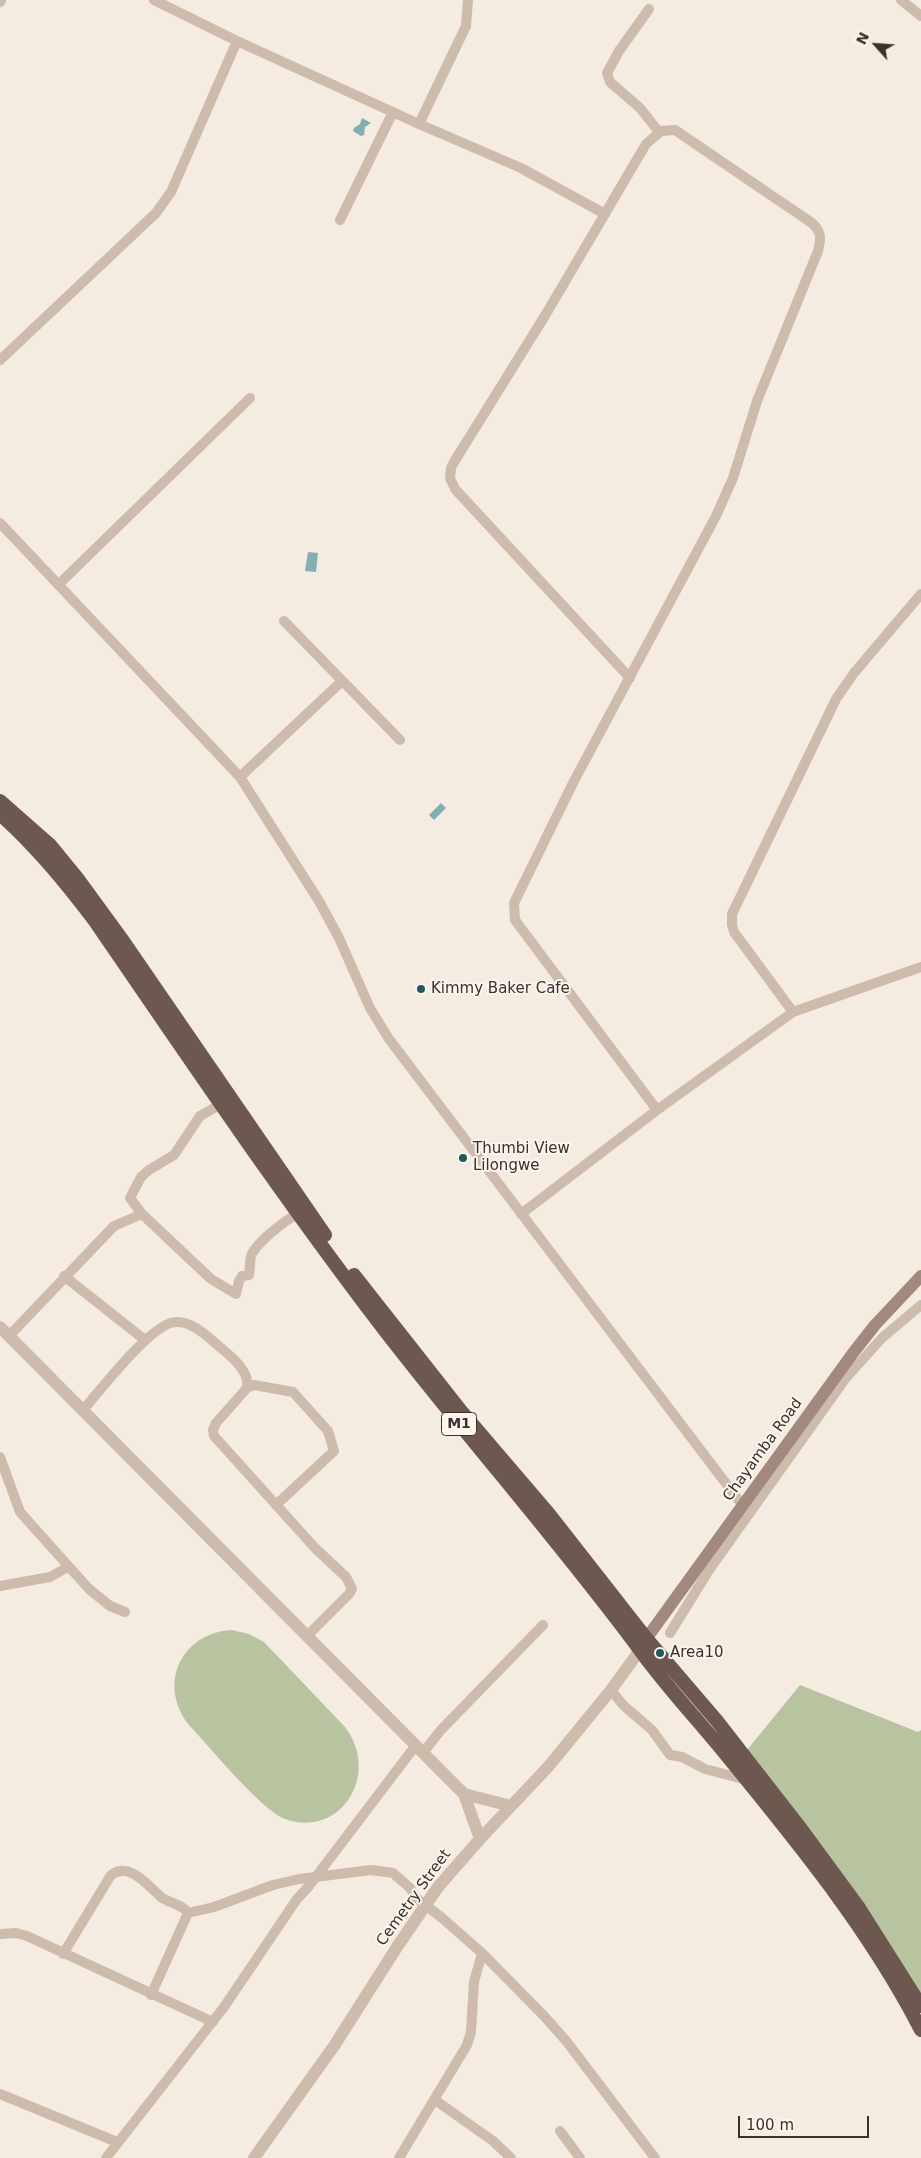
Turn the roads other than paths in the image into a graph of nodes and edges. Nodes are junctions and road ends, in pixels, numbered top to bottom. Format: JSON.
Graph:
{"nodes":[{"id":1,"x":154,"y":0,"type":"edge"},
{"id":2,"x":468,"y":0,"type":"edge"},
{"id":3,"x":901,"y":0,"type":"edge"},
{"id":4,"x":649,"y":9,"type":"dead end"},
{"id":5,"x":921,"y":16,"type":"edge"},
{"id":6,"x":237,"y":41,"type":"junction"},
{"id":7,"x":393,"y":112,"type":"junction"},
{"id":8,"x":419,"y":124,"type":"junction"},
{"id":9,"x":659,"y":132,"type":"junction"},
{"id":10,"x":604,"y":214,"type":"junction"},
{"id":11,"x":340,"y":220,"type":"dead end"},
{"id":12,"x":0,"y":360,"type":"edge"},
{"id":13,"x":250,"y":398,"type":"dead end"},
{"id":14,"x":0,"y":523,"type":"edge"},
{"id":15,"x":58,"y":585,"type":"junction"},
{"id":16,"x":921,"y":594,"type":"edge"},
{"id":17,"x":284,"y":621,"type":"dead end"},
{"id":18,"x":630,"y":678,"type":"junction"},
{"id":19,"x":342,"y":681,"type":"junction"},
{"id":20,"x":400,"y":740,"type":"dead end"},
{"id":21,"x":240,"y":777,"type":"junction"},
{"id":22,"x":0,"y":801,"type":"edge"},
{"id":23,"x":0,"y":814,"type":"edge"},
{"id":24,"x":921,"y":967,"type":"edge"},
{"id":25,"x":793,"y":1012,"type":"junction"},
{"id":26,"x":221,"y":1104,"type":"junction"},
{"id":27,"x":657,"y":1110,"type":"junction"},
{"id":28,"x":142,"y":1214,"type":"junction"},
{"id":29,"x":298,"y":1214,"type":"junction"},
{"id":30,"x":521,"y":1214,"type":"junction"},
{"id":31,"x":64,"y":1276,"type":"junction"},
{"id":32,"x":921,"y":1276,"type":"edge"},
{"id":33,"x":921,"y":1305,"type":"edge"},
{"id":34,"x":5,"y":1331,"type":"edge"},
{"id":35,"x":145,"y":1340,"type":"junction"},
{"id":36,"x":247,"y":1388,"type":"junction"},
{"id":37,"x":83,"y":1410,"type":"junction"},
{"id":38,"x":0,"y":1457,"type":"edge"},
{"id":39,"x":276,"y":1505,"type":"junction"},
{"id":40,"x":743,"y":1506,"type":"junction"},
{"id":41,"x":68,"y":1567,"type":"junction"},
{"id":42,"x":0,"y":1586,"type":"edge"},
{"id":43,"x":125,"y":1612,"type":"dead end"},
{"id":44,"x":543,"y":1625,"type":"dead end"},
{"id":45,"x":670,"y":1634,"type":"dead end"},
{"id":46,"x":307,"y":1636,"type":"junction"},
{"id":47,"x":643,"y":1644,"type":"junction"},
{"id":48,"x":611,"y":1690,"type":"junction"},
{"id":49,"x":420,"y":1749,"type":"junction"},
{"id":50,"x":747,"y":1780,"type":"junction"},
{"id":51,"x":464,"y":1794,"type":"junction"},
{"id":52,"x":511,"y":1806,"type":"junction"},
{"id":53,"x":480,"y":1839,"type":"junction"},
{"id":54,"x":315,"y":1878,"type":"junction"},
{"id":55,"x":425,"y":1905,"type":"junction"},
{"id":56,"x":188,"y":1913,"type":"junction"},
{"id":57,"x":0,"y":1934,"type":"edge"},
{"id":58,"x":482,"y":1953,"type":"junction"},
{"id":59,"x":63,"y":1954,"type":"junction"},
{"id":60,"x":151,"y":1995,"type":"junction"},
{"id":61,"x":921,"y":2006,"type":"edge"},
{"id":62,"x":213,"y":2022,"type":"junction"},
{"id":63,"x":921,"y":2030,"type":"edge"},
{"id":64,"x":0,"y":2094,"type":"edge"},
{"id":65,"x":436,"y":2100,"type":"junction"},
{"id":66,"x":560,"y":2131,"type":"dead end"},
{"id":67,"x":118,"y":2142,"type":"junction"},
{"id":68,"x":106,"y":2158,"type":"edge"},
{"id":69,"x":254,"y":2158,"type":"edge"},
{"id":70,"x":399,"y":2158,"type":"edge"},
{"id":71,"x":512,"y":2158,"type":"edge"},
{"id":72,"x":580,"y":2158,"type":"edge"},
{"id":73,"x":655,"y":2158,"type":"edge"}],
"edges":[{"from":1,"to":6,"type":"street"},
{"from":2,"to":8,"type":"street"},
{"from":3,"to":5,"type":"street"},
{"from":4,"to":9,"type":"street"},
{"from":6,"to":7,"type":"street"},
{"from":6,"to":12,"type":"street"},
{"from":7,"to":8,"type":"street"},
{"from":7,"to":11,"type":"street"},
{"from":8,"to":10,"type":"street"},
{"from":9,"to":10,"type":"street"},
{"from":9,"to":18,"type":"street"},
{"from":10,"to":18,"type":"street"},
{"from":13,"to":15,"type":"street"},
{"from":14,"to":15,"type":"street"},
{"from":15,"to":21,"type":"street"},
{"from":16,"to":25,"type":"street"},
{"from":17,"to":19,"type":"street"},
{"from":18,"to":27,"type":"street"},
{"from":19,"to":20,"type":"street"},
{"from":19,"to":21,"type":"street"},
{"from":21,"to":30,"type":"street"},
{"from":22,"to":47,"type":"highway","number":"M1"},
{"from":23,"to":26,"type":"highway","number":"M1"},
{"from":24,"to":25,"type":"street"},
{"from":25,"to":27,"type":"street"},
{"from":26,"to":28,"type":"street"},
{"from":26,"to":29,"type":"highway","number":"M1"},
{"from":27,"to":30,"type":"street"},
{"from":28,"to":29,"type":"street"},
{"from":28,"to":31,"type":"street"},
{"from":29,"to":47,"type":"highway","number":"M1"},
{"from":30,"to":40,"type":"street"},
{"from":31,"to":34,"type":"street"},
{"from":31,"to":35,"type":"street"},
{"from":32,"to":40,"type":"main road","name":"Chayamba Road"},
{"from":33,"to":45,"type":"street"},
{"from":34,"to":37,"type":"street"},
{"from":35,"to":36,"type":"street"},
{"from":35,"to":37,"type":"street"},
{"from":36,"to":39,"type":"street"},
{"from":36,"to":39,"type":"street"},
{"from":37,"to":46,"type":"street"},
{"from":38,"to":41,"type":"street"},
{"from":39,"to":46,"type":"street"},
{"from":40,"to":47,"type":"main road","name":"Chayamba Road"},
{"from":41,"to":42,"type":"street"},
{"from":41,"to":43,"type":"street"},
{"from":44,"to":49,"type":"street"},
{"from":46,"to":49,"type":"street"},
{"from":47,"to":48,"type":"street","name":"Cemetry Street"},
{"from":47,"to":50,"type":"highway","number":"M1"},
{"from":47,"to":61,"type":"highway","number":"M1"},
{"from":48,"to":50,"type":"street"},
{"from":48,"to":52,"type":"street","name":"Cemetry Street"},
{"from":49,"to":51,"type":"street"},
{"from":49,"to":54,"type":"street"},
{"from":50,"to":63,"type":"highway","number":"M1"},
{"from":51,"to":52,"type":"street"},
{"from":51,"to":53,"type":"street"},
{"from":52,"to":53,"type":"street","name":"Cemetry Street"},
{"from":53,"to":55,"type":"street","name":"Cemetry Street"},
{"from":54,"to":55,"type":"street"},
{"from":54,"to":56,"type":"street"},
{"from":54,"to":62,"type":"street"},
{"from":55,"to":58,"type":"street"},
{"from":55,"to":69,"type":"street","name":"Cemetry Street"},
{"from":56,"to":59,"type":"street"},
{"from":56,"to":60,"type":"street"},
{"from":57,"to":59,"type":"street"},
{"from":58,"to":65,"type":"street"},
{"from":58,"to":73,"type":"street"},
{"from":59,"to":60,"type":"street"},
{"from":60,"to":62,"type":"street"},
{"from":62,"to":67,"type":"street"},
{"from":64,"to":67,"type":"street"},
{"from":65,"to":70,"type":"street"},
{"from":65,"to":71,"type":"street"},
{"from":66,"to":72,"type":"street"},
{"from":67,"to":68,"type":"street"}]}
